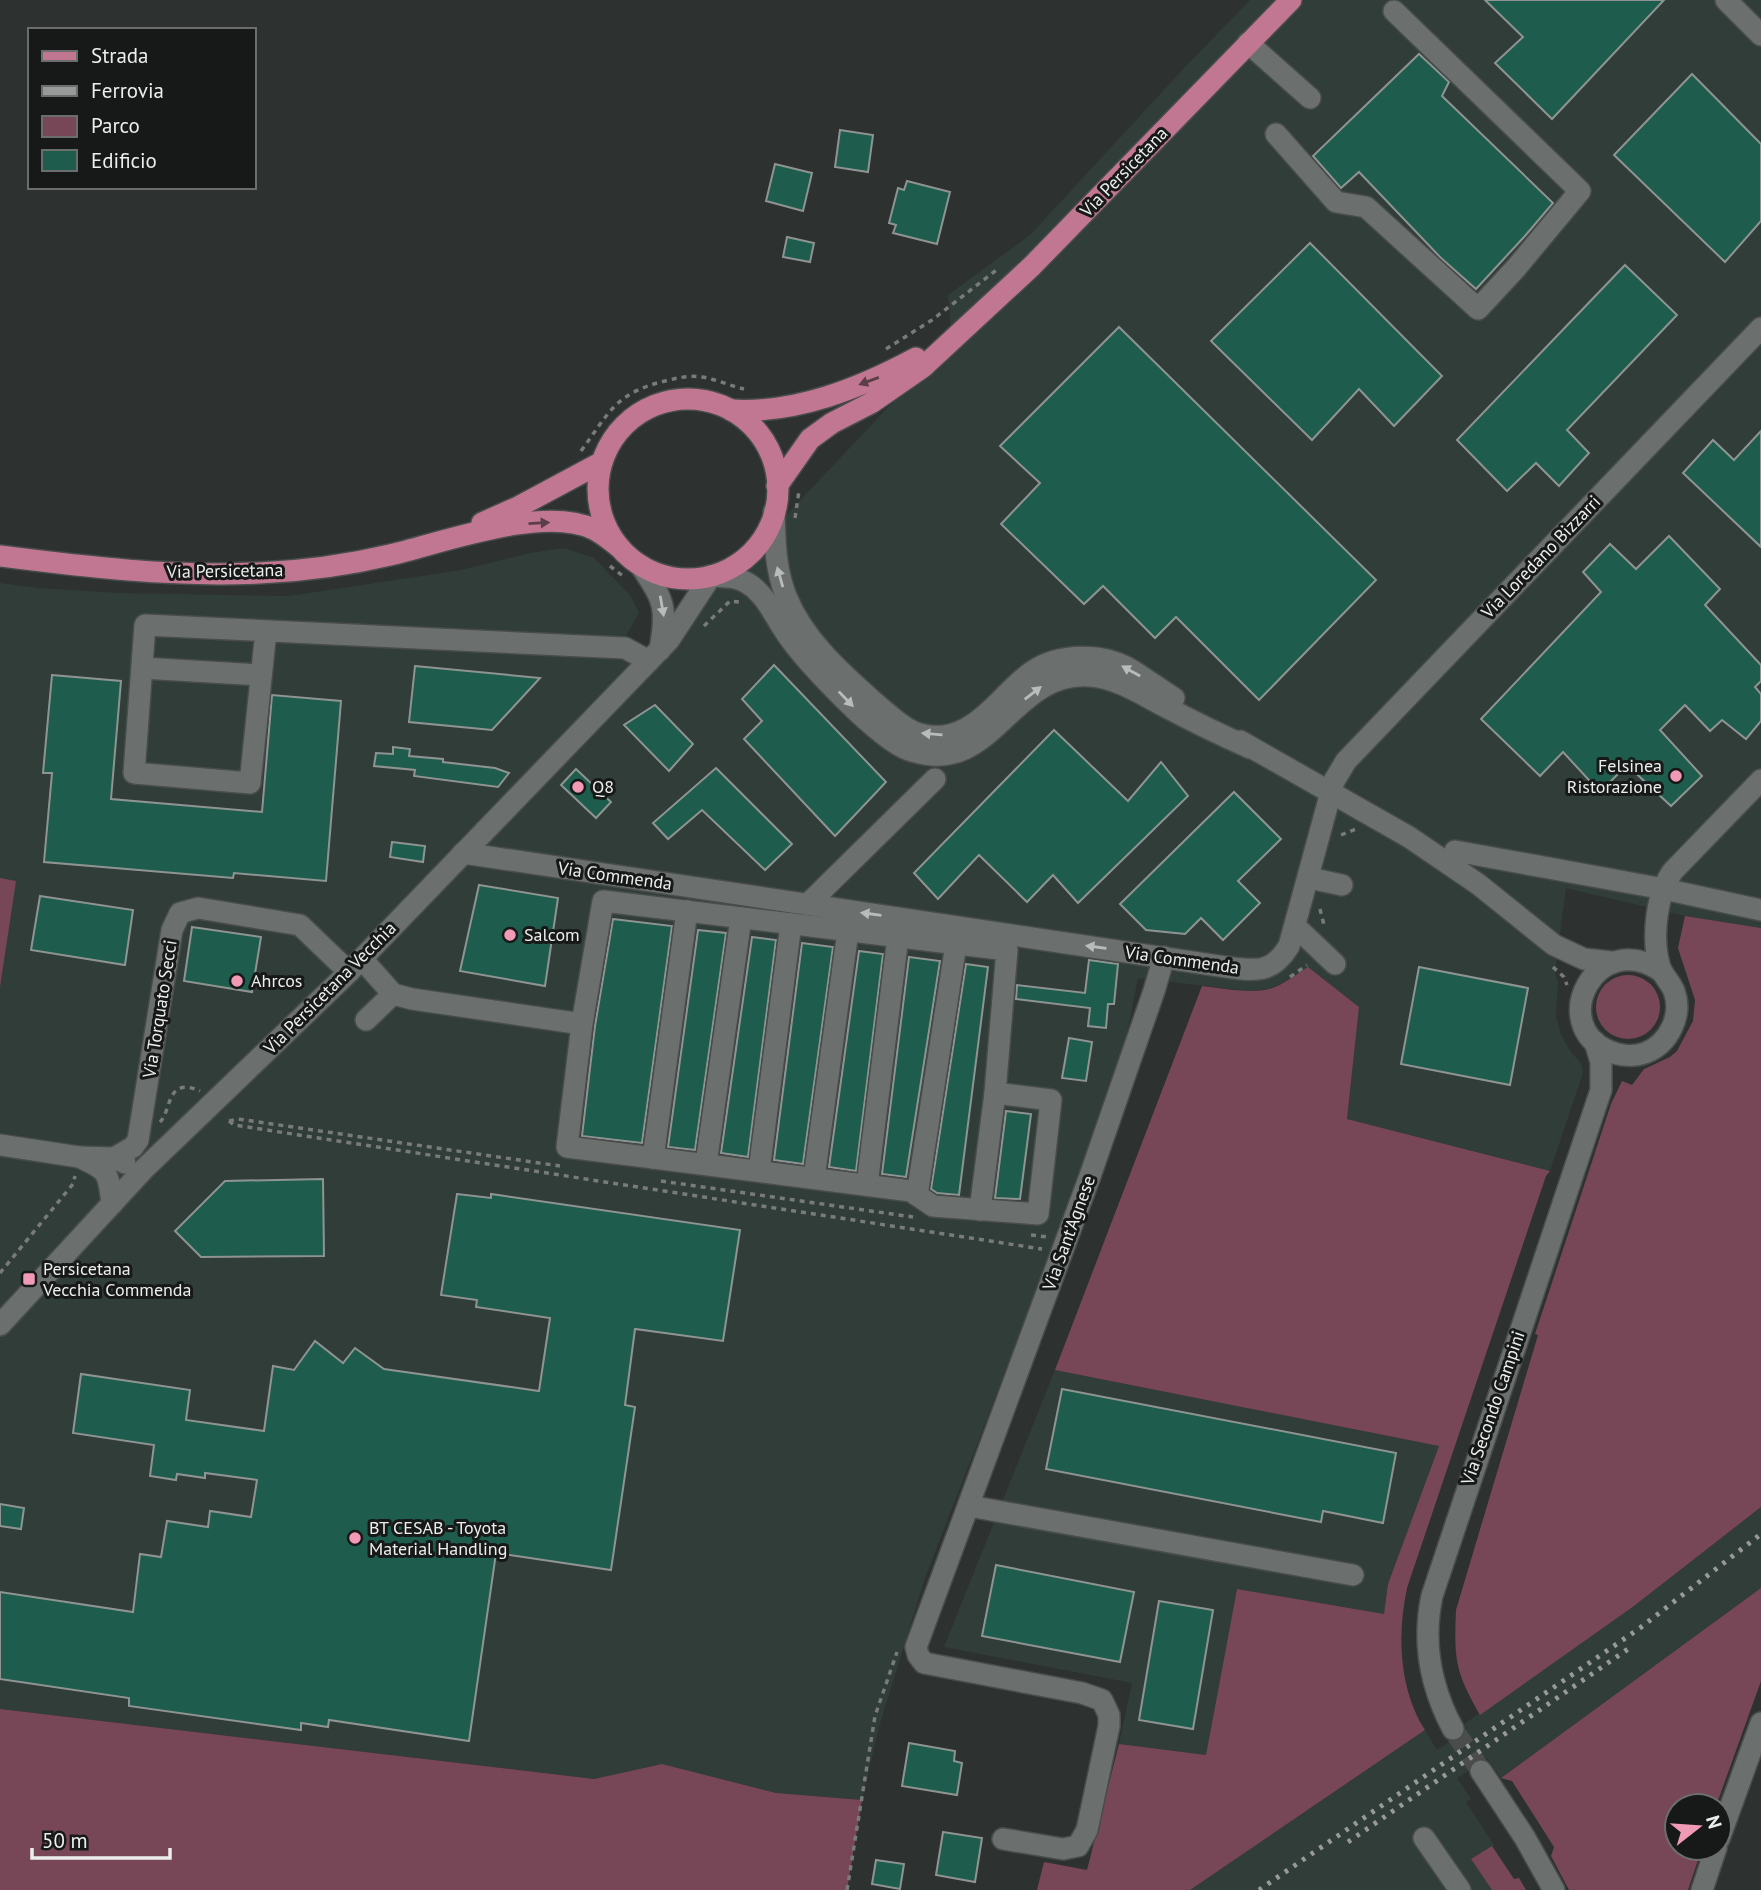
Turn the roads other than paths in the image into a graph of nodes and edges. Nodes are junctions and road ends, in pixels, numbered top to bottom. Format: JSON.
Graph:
{"nodes":[{"id":1,"x":1291,"y":0,"type":"edge"},
{"id":2,"x":1726,"y":0,"type":"edge"},
{"id":3,"x":1394,"y":11,"type":"dead end"},
{"id":4,"x":1761,"y":35,"type":"edge"},
{"id":5,"x":1248,"y":43,"type":"junction"},
{"id":6,"x":1310,"y":99,"type":"dead end"},
{"id":7,"x":1276,"y":134,"type":"dead end"},
{"id":8,"x":1761,"y":328,"type":"edge"},
{"id":9,"x":952,"y":339,"type":"junction"},
{"id":10,"x":730,"y":410,"type":"junction"},
{"id":11,"x":602,"y":462,"type":"junction"},
{"id":12,"x":777,"y":486,"type":"junction"},
{"id":13,"x":774,"y":512,"type":"junction"},
{"id":14,"x":448,"y":538,"type":"junction"},
{"id":15,"x":613,"y":555,"type":"junction"},
{"id":16,"x":0,"y":556,"type":"edge"},
{"id":17,"x":637,"y":574,"type":"junction"},
{"id":18,"x":711,"y":576,"type":"junction"},
{"id":19,"x":266,"y":631,"type":"junction"},
{"id":20,"x":654,"y":656,"type":"junction"},
{"id":21,"x":142,"y":668,"type":"junction"},
{"id":22,"x":261,"y":675,"type":"junction"},
{"id":23,"x":1250,"y":748,"type":"junction"},
{"id":24,"x":935,"y":779,"type":"dead end"},
{"id":25,"x":1761,"y":780,"type":"edge"},
{"id":26,"x":1331,"y":794,"type":"junction"},
{"id":27,"x":1455,"y":851,"type":"dead end"},
{"id":28,"x":463,"y":853,"type":"junction"},
{"id":29,"x":1309,"y":878,"type":"junction"},
{"id":30,"x":1342,"y":886,"type":"dead end"},
{"id":31,"x":1664,"y":888,"type":"junction"},
{"id":32,"x":808,"y":904,"type":"junction"},
{"id":33,"x":1761,"y":910,"type":"edge"},
{"id":34,"x":687,"y":911,"type":"junction"},
{"id":35,"x":741,"y":918,"type":"junction"},
{"id":36,"x":791,"y":924,"type":"junction"},
{"id":37,"x":1295,"y":926,"type":"junction"},
{"id":38,"x":1655,"y":927,"type":"junction"},
{"id":39,"x":848,"y":931,"type":"junction"},
{"id":40,"x":898,"y":937,"type":"junction"},
{"id":41,"x":956,"y":944,"type":"junction"},
{"id":42,"x":1554,"y":945,"type":"junction"},
{"id":43,"x":1164,"y":957,"type":"junction"},
{"id":44,"x":1615,"y":961,"type":"junction"},
{"id":45,"x":1335,"y":964,"type":"dead end"},
{"id":46,"x":355,"y":965,"type":"junction"},
{"id":47,"x":1661,"y":971,"type":"junction"},
{"id":48,"x":393,"y":994,"type":"junction"},
{"id":49,"x":1581,"y":1001,"type":"junction"},
{"id":50,"x":366,"y":1020,"type":"dead end"},
{"id":51,"x":582,"y":1024,"type":"junction"},
{"id":52,"x":1595,"y":1042,"type":"junction"},
{"id":53,"x":1646,"y":1053,"type":"junction"},
{"id":54,"x":1601,"y":1090,"type":"junction"},
{"id":55,"x":995,"y":1093,"type":"junction"},
{"id":56,"x":0,"y":1145,"type":"edge"},
{"id":57,"x":114,"y":1158,"type":"junction"},
{"id":58,"x":653,"y":1158,"type":"junction"},
{"id":59,"x":77,"y":1163,"type":"junction"},
{"id":60,"x":706,"y":1164,"type":"junction"},
{"id":61,"x":144,"y":1169,"type":"junction"},
{"id":62,"x":759,"y":1171,"type":"junction"},
{"id":63,"x":814,"y":1178,"type":"junction"},
{"id":64,"x":867,"y":1185,"type":"junction"},
{"id":65,"x":917,"y":1195,"type":"junction"},
{"id":66,"x":111,"y":1204,"type":"junction"},
{"id":67,"x":980,"y":1210,"type":"junction"},
{"id":68,"x":0,"y":1325,"type":"edge"},
{"id":69,"x":969,"y":1506,"type":"junction"},
{"id":70,"x":1353,"y":1575,"type":"dead end"},
{"id":71,"x":1761,"y":1723,"type":"edge"},
{"id":72,"x":1453,"y":1728,"type":"tunnel mouth"},
{"id":73,"x":1481,"y":1771,"type":"tunnel mouth"},
{"id":74,"x":1733,"y":1800,"type":"edge"},
{"id":75,"x":1424,"y":1838,"type":"dead end"},
{"id":76,"x":1003,"y":1839,"type":"dead end"},
{"id":77,"x":1711,"y":1862,"type":"edge"},
{"id":78,"x":1460,"y":1890,"type":"edge"},
{"id":79,"x":1554,"y":1890,"type":"edge"},
{"id":80,"x":1702,"y":1890,"type":"edge"}],
"edges":[{"from":1,"to":5,"type":"main road","name":"Via Persicetana"},
{"from":2,"to":4,"type":"street"},
{"from":3,"to":7,"type":"street"},
{"from":5,"to":6,"type":"street"},
{"from":5,"to":9,"type":"main road","name":"Via Persicetana"},
{"from":8,"to":26,"type":"street","name":"Via Loredano Bizzarri"},
{"from":9,"to":10,"type":"main road","name":"Via Persicetana","one_way":true},
{"from":9,"to":12,"type":"main road","name":"Via Persicetana"},
{"from":10,"to":11,"type":"main road"},
{"from":10,"to":12,"type":"main road"},
{"from":11,"to":14,"type":"main road","name":"Via Persicetana"},
{"from":11,"to":15,"type":"main road"},
{"from":12,"to":13,"type":"main road"},
{"from":13,"to":18,"type":"main road"},
{"from":23,"to":13,"type":"street","one_way":true},
{"from":14,"to":15,"type":"main road","name":"Via Persicetana","one_way":true},
{"from":14,"to":16,"type":"main road","name":"Via Persicetana"},
{"from":15,"to":17,"type":"main road"},
{"from":17,"to":18,"type":"main road"},
{"from":17,"to":20,"type":"street","one_way":true},
{"from":18,"to":20,"type":"street","name":"Via Persicetana Vecchia"},
{"from":18,"to":23,"type":"street","one_way":true},
{"from":19,"to":20,"type":"street"},
{"from":19,"to":21,"type":"street"},
{"from":19,"to":22,"type":"street"},
{"from":20,"to":28,"type":"street","name":"Via Persicetana Vecchia"},
{"from":21,"to":22,"type":"street"},
{"from":21,"to":22,"type":"street"},
{"from":23,"to":26,"type":"street"},
{"from":24,"to":32,"type":"street"},
{"from":25,"to":31,"type":"street"},
{"from":26,"to":29,"type":"street","name":"Via Commenda"},
{"from":26,"to":42,"type":"street"},
{"from":27,"to":31,"type":"street"},
{"from":28,"to":32,"type":"street","name":"Via Commenda"},
{"from":28,"to":46,"type":"street","name":"Via Persicetana Vecchia"},
{"from":29,"to":30,"type":"street"},
{"from":29,"to":37,"type":"street","name":"Via Commenda"},
{"from":31,"to":33,"type":"street"},
{"from":31,"to":38,"type":"street"},
{"from":43,"to":32,"type":"street","name":"Via Commenda","one_way":true},
{"from":34,"to":35,"type":"street"},
{"from":34,"to":51,"type":"street"},
{"from":34,"to":58,"type":"street"},
{"from":35,"to":36,"type":"street"},
{"from":35,"to":60,"type":"street"},
{"from":36,"to":39,"type":"street"},
{"from":36,"to":62,"type":"street"},
{"from":37,"to":43,"type":"street","name":"Via Commenda"},
{"from":37,"to":45,"type":"street"},
{"from":38,"to":44,"type":"street"},
{"from":38,"to":47,"type":"street"},
{"from":39,"to":40,"type":"street"},
{"from":39,"to":63,"type":"street"},
{"from":40,"to":41,"type":"street"},
{"from":40,"to":64,"type":"street"},
{"from":41,"to":55,"type":"street"},
{"from":41,"to":65,"type":"street"},
{"from":42,"to":44,"type":"street"},
{"from":42,"to":49,"type":"street"},
{"from":43,"to":69,"type":"street","name":"Via Sant'Agnese"},
{"from":44,"to":47,"type":"street"},
{"from":44,"to":49,"type":"street"},
{"from":46,"to":48,"type":"street"},
{"from":46,"to":57,"type":"street","name":"Via Torquato Secci"},
{"from":46,"to":61,"type":"street","name":"Via Persicetana Vecchia"},
{"from":47,"to":53,"type":"street"},
{"from":48,"to":50,"type":"street"},
{"from":48,"to":51,"type":"street"},
{"from":49,"to":52,"type":"street"},
{"from":51,"to":58,"type":"street"},
{"from":52,"to":53,"type":"street"},
{"from":52,"to":54,"type":"street","name":"Via Secondo Campini"},
{"from":53,"to":54,"type":"street","name":"Via Secondo Campini"},
{"from":54,"to":72,"type":"street","name":"Via Secondo Campini"},
{"from":55,"to":67,"type":"street"},
{"from":55,"to":67,"type":"street"},
{"from":56,"to":59,"type":"street"},
{"from":57,"to":59,"type":"street"},
{"from":57,"to":61,"type":"street"},
{"from":58,"to":60,"type":"street"},
{"from":59,"to":66,"type":"street"},
{"from":60,"to":62,"type":"street"},
{"from":61,"to":66,"type":"street","name":"Via Persicetana Vecchia"},
{"from":62,"to":63,"type":"street"},
{"from":63,"to":64,"type":"street"},
{"from":64,"to":65,"type":"street"},
{"from":65,"to":67,"type":"street"},
{"from":66,"to":68,"type":"street","name":"Via Persicetana Vecchia"},
{"from":69,"to":70,"type":"street"},
{"from":69,"to":76,"type":"street","name":"Via Sant'Agnese"},
{"from":71,"to":74,"type":"street"},
{"from":73,"to":79,"type":"street"},
{"from":75,"to":78,"type":"street"},
{"from":77,"to":80,"type":"street"}]}
